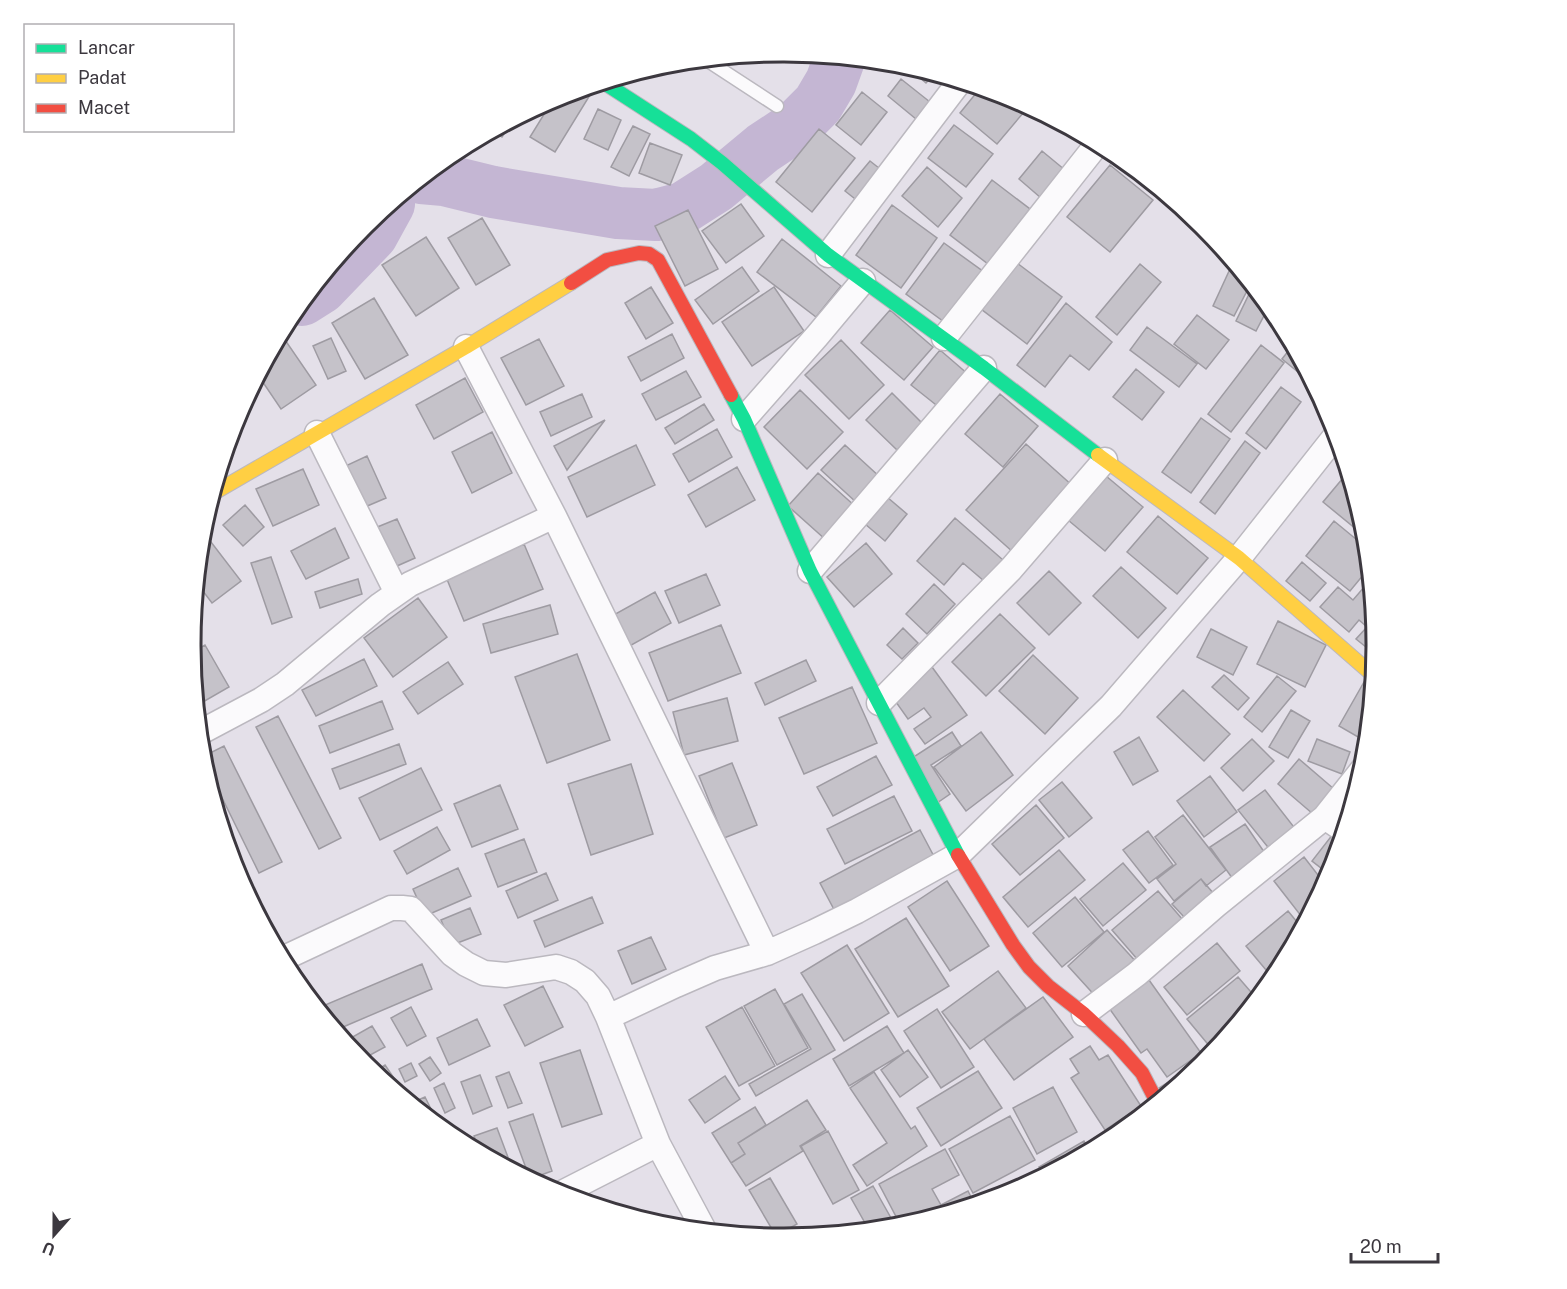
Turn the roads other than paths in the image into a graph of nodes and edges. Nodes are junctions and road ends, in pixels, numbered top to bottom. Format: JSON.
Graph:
{"nodes":[{"id":1,"x":715,"y":65,"type":"edge"},
{"id":2,"x":611,"y":87,"type":"edge"},
{"id":3,"x":955,"y":87,"type":"edge"},
{"id":4,"x":777,"y":106,"type":"dead end"},
{"id":5,"x":1092,"y":151,"type":"edge"},
{"id":6,"x":828,"y":255,"type":"junction"},
{"id":7,"x":863,"y":281,"type":"junction"},
{"id":8,"x":944,"y":338,"type":"junction"},
{"id":9,"x":465,"y":347,"type":"junction"},
{"id":10,"x":984,"y":368,"type":"junction"},
{"id":11,"x":744,"y":420,"type":"junction"},
{"id":12,"x":317,"y":433,"type":"junction"},
{"id":13,"x":1330,"y":442,"type":"edge"},
{"id":14,"x":1105,"y":460,"type":"junction"},
{"id":15,"x":222,"y":488,"type":"edge"},
{"id":16,"x":554,"y":516,"type":"junction"},
{"id":17,"x":1239,"y":558,"type":"junction"},
{"id":18,"x":810,"y":571,"type":"junction"},
{"id":19,"x":397,"y":593,"type":"junction"},
{"id":20,"x":1365,"y":668,"type":"edge"},
{"id":21,"x":879,"y":704,"type":"junction"},
{"id":22,"x":207,"y":729,"type":"edge"},
{"id":23,"x":1349,"y":787,"type":"edge"},
{"id":24,"x":1325,"y":817,"type":"junction"},
{"id":25,"x":1338,"y":826,"type":"edge"},
{"id":26,"x":958,"y":855,"type":"junction"},
{"id":27,"x":767,"y":953,"type":"junction"},
{"id":28,"x":291,"y":955,"type":"edge"},
{"id":29,"x":1084,"y":1014,"type":"junction"},
{"id":30,"x":608,"y":1017,"type":"junction"},
{"id":31,"x":1153,"y":1095,"type":"edge"},
{"id":32,"x":658,"y":1144,"type":"junction"},
{"id":33,"x":572,"y":1188,"type":"edge"},
{"id":34,"x":699,"y":1222,"type":"edge"}],
"edges":[{"from":1,"to":4,"type":"lane"},
{"from":2,"to":6,"type":"street"},
{"from":3,"to":6,"type":"street"},
{"from":5,"to":8,"type":"street"},
{"from":6,"to":7,"type":"street"},
{"from":7,"to":8,"type":"street"},
{"from":7,"to":11,"type":"street"},
{"from":8,"to":10,"type":"street"},
{"from":9,"to":11,"type":"street"},
{"from":9,"to":12,"type":"street"},
{"from":9,"to":16,"type":"street"},
{"from":10,"to":14,"type":"street"},
{"from":10,"to":18,"type":"street"},
{"from":11,"to":18,"type":"street"},
{"from":12,"to":15,"type":"street"},
{"from":12,"to":19,"type":"street"},
{"from":13,"to":17,"type":"street"},
{"from":14,"to":17,"type":"street"},
{"from":14,"to":21,"type":"street"},
{"from":16,"to":19,"type":"street"},
{"from":16,"to":27,"type":"street"},
{"from":17,"to":20,"type":"street"},
{"from":17,"to":26,"type":"street"},
{"from":18,"to":21,"type":"street"},
{"from":19,"to":22,"type":"street"},
{"from":21,"to":26,"type":"street"},
{"from":23,"to":24,"type":"street"},
{"from":24,"to":25,"type":"street"},
{"from":24,"to":29,"type":"street"},
{"from":26,"to":27,"type":"street"},
{"from":26,"to":29,"type":"street"},
{"from":27,"to":30,"type":"street"},
{"from":28,"to":30,"type":"street"},
{"from":29,"to":31,"type":"street"},
{"from":30,"to":32,"type":"street"},
{"from":32,"to":33,"type":"street"},
{"from":32,"to":34,"type":"street"}]}
